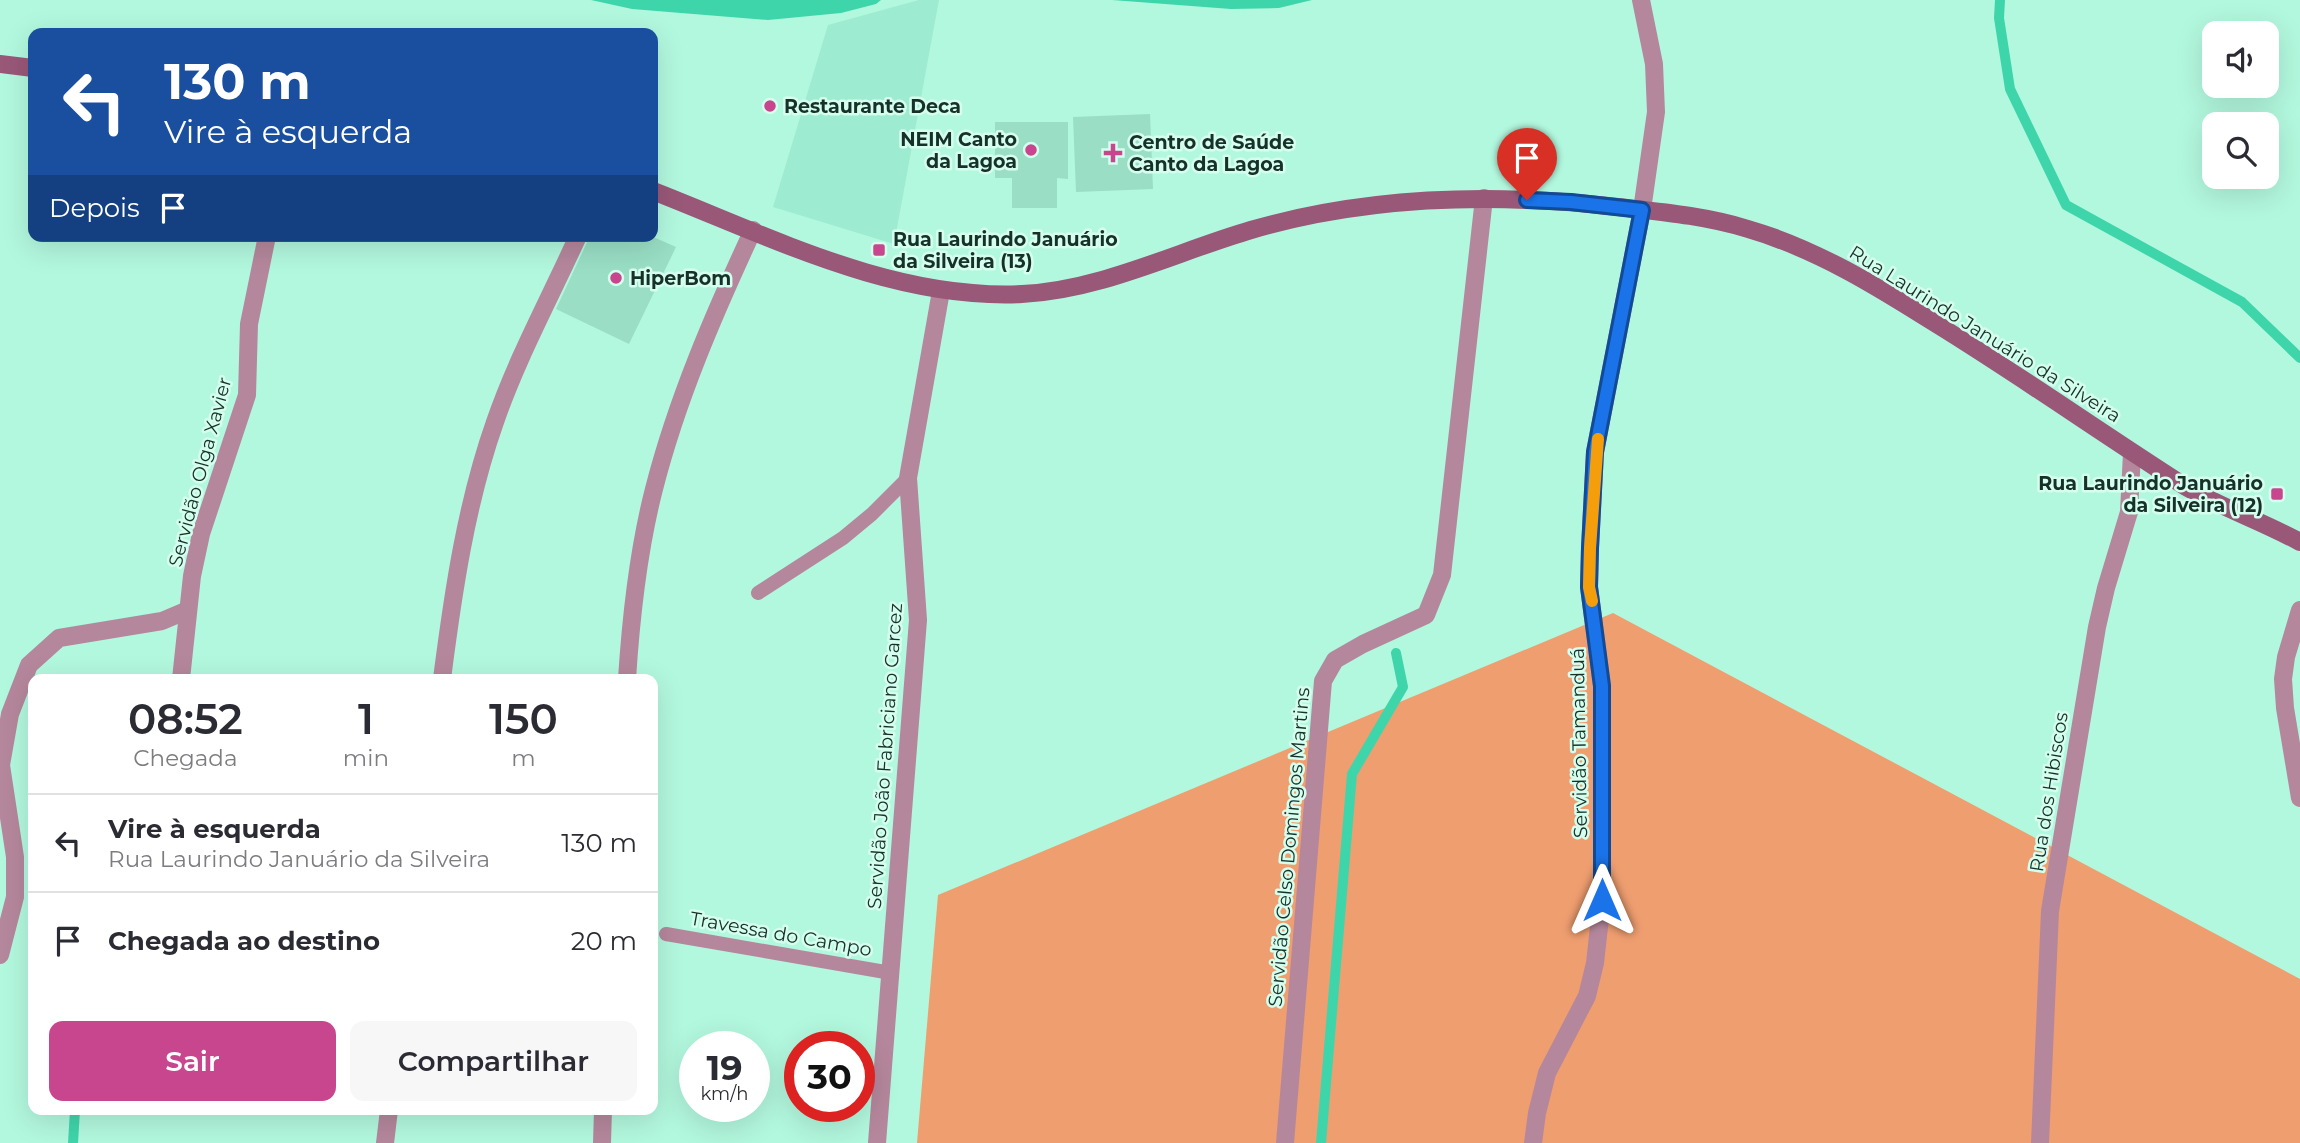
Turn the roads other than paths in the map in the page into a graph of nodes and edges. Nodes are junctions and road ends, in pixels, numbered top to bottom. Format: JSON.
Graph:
{"nodes":[{"id":1,"x":1640,"y":0,"type":"edge"},
{"id":2,"x":0,"y":64,"type":"edge"},
{"id":3,"x":28,"y":67,"type":"edge"},
{"id":4,"x":658,"y":193,"type":"edge"},
{"id":5,"x":1484,"y":198,"type":"junction"},
{"id":6,"x":1642,"y":210,"type":"junction"},
{"id":7,"x":753,"y":230,"type":"junction"},
{"id":8,"x":266,"y":242,"type":"edge"},
{"id":9,"x":575,"y":242,"type":"edge"},
{"id":10,"x":941,"y":291,"type":"junction"},
{"id":11,"x":2132,"y":453,"type":"junction"},
{"id":12,"x":908,"y":478,"type":"junction"},
{"id":13,"x":2300,"y":542,"type":"edge"},
{"id":14,"x":758,"y":593,"type":"dead end"},
{"id":15,"x":188,"y":610,"type":"junction"},
{"id":16,"x":2300,"y":610,"type":"edge"},
{"id":17,"x":182,"y":674,"type":"edge"},
{"id":18,"x":443,"y":674,"type":"edge"},
{"id":19,"x":627,"y":674,"type":"edge"},
{"id":20,"x":2300,"y":797,"type":"edge"},
{"id":21,"x":666,"y":934,"type":"dead end"},
{"id":22,"x":0,"y":955,"type":"edge"},
{"id":23,"x":891,"y":973,"type":"junction"},
{"id":24,"x":388,"y":1115,"type":"edge"},
{"id":25,"x":603,"y":1115,"type":"edge"},
{"id":26,"x":385,"y":1143,"type":"edge"},
{"id":27,"x":601,"y":1143,"type":"edge"},
{"id":28,"x":877,"y":1143,"type":"edge"},
{"id":29,"x":1285,"y":1143,"type":"edge"},
{"id":30,"x":1533,"y":1143,"type":"edge"},
{"id":31,"x":2040,"y":1143,"type":"edge"}],
"edges":[{"from":1,"to":6,"type":"street","name":"Servidão Tamanduá"},
{"from":2,"to":3,"type":"main road"},
{"from":4,"to":7,"type":"main road","name":"Rua Laurindo Januário da Silveira"},
{"from":5,"to":6,"type":"main road","name":"Rua Laurindo Januário da Silveira"},
{"from":5,"to":10,"type":"main road","name":"Rua Laurindo Januário da Silveira"},
{"from":5,"to":29,"type":"street","name":"Servidão Celso Domingos Martins"},
{"from":6,"to":11,"type":"main road","name":"Rua Laurindo Januário da Silveira"},
{"from":6,"to":30,"type":"street","name":"Servidão Tamanduá"},
{"from":7,"to":10,"type":"main road","name":"Rua Laurindo Januário da Silveira"},
{"from":7,"to":19,"type":"street"},
{"from":8,"to":15,"type":"street","name":"Servidão Olga Xavier"},
{"from":9,"to":18,"type":"street"},
{"from":10,"to":12,"type":"street","name":"Servidão João Fabriciano Garcez"},
{"from":11,"to":13,"type":"main road","name":"Rua Laurindo Januário da Silveira"},
{"from":11,"to":31,"type":"street","name":"Rua dos Hibiscos"},
{"from":12,"to":14,"type":"lane"},
{"from":12,"to":23,"type":"street","name":"Servidão João Fabriciano Garcez"},
{"from":15,"to":17,"type":"street","name":"Servidão Olga Xavier"},
{"from":15,"to":22,"type":"street"},
{"from":16,"to":20,"type":"street"},
{"from":21,"to":23,"type":"lane","name":"Travessa do Campo"},
{"from":23,"to":28,"type":"street","name":"Servidão João Fabriciano Garcez"},
{"from":24,"to":26,"type":"street"},
{"from":25,"to":27,"type":"street"}]}
